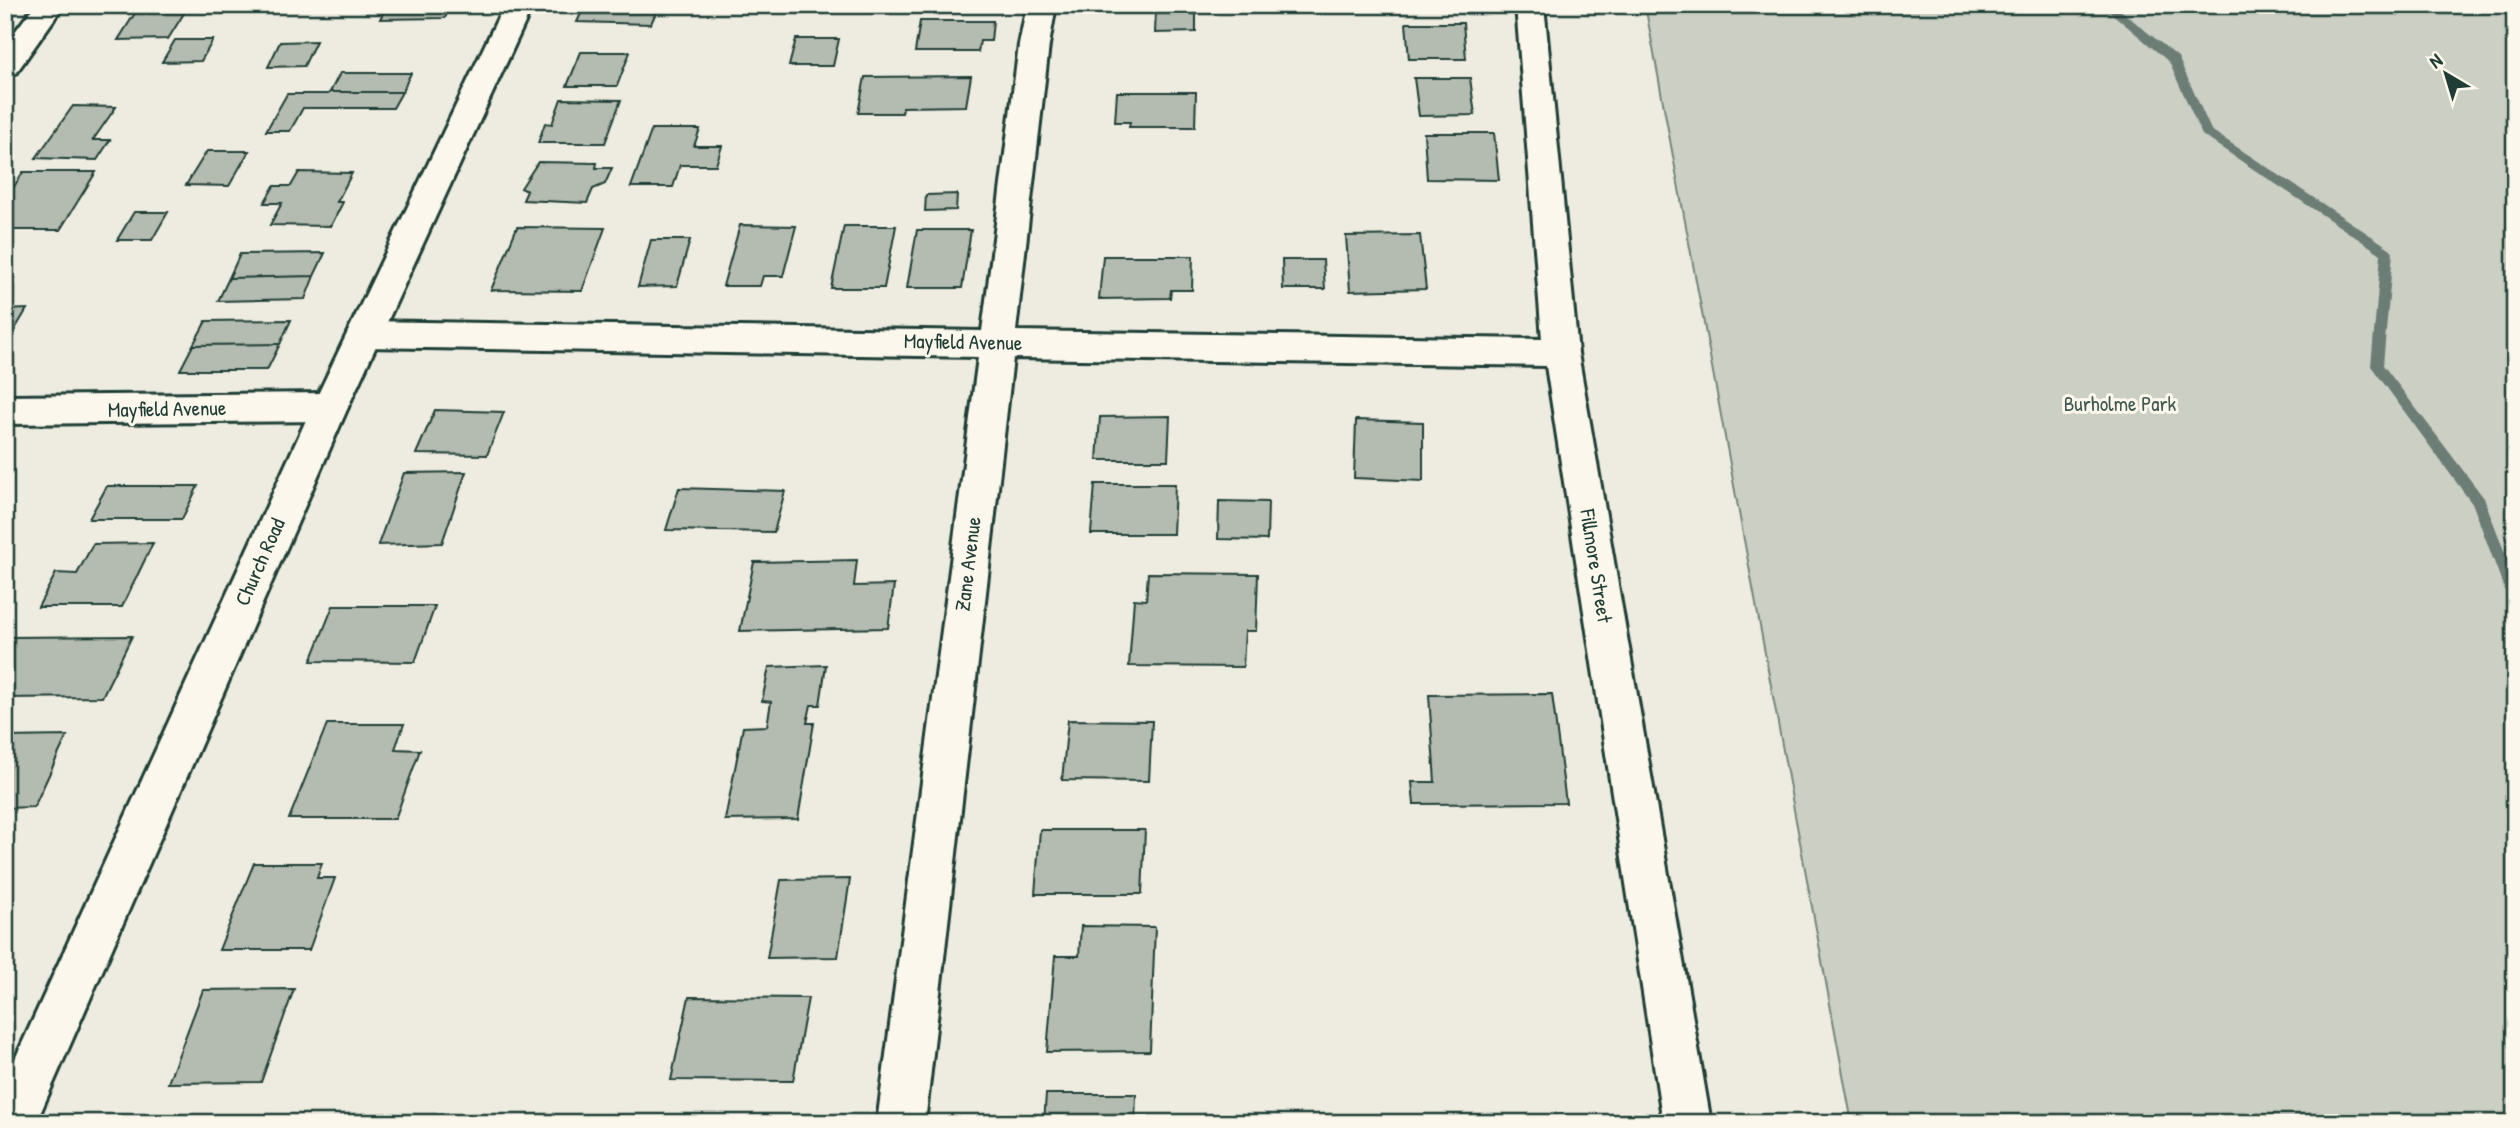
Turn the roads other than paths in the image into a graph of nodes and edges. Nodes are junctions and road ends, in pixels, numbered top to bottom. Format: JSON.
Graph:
{"nodes":[{"id":1,"x":50,"y":5,"type":"edge"},
{"id":2,"x":519,"y":5,"type":"edge"},
{"id":3,"x":1042,"y":5,"type":"edge"},
{"id":4,"x":1530,"y":5,"type":"edge"},
{"id":5,"x":5,"y":66,"type":"edge"},
{"id":6,"x":364,"y":334,"type":"junction"},
{"id":7,"x":995,"y":342,"type":"junction"},
{"id":8,"x":1561,"y":353,"type":"junction"},
{"id":9,"x":330,"y":407,"type":"junction"},
{"id":10,"x":5,"y":410,"type":"edge"},
{"id":11,"x":11,"y":1123,"type":"edge"},
{"id":12,"x":901,"y":1123,"type":"edge"},
{"id":13,"x":1687,"y":1123,"type":"edge"}],
"edges":[{"from":1,"to":5,"type":"street"},
{"from":2,"to":6,"type":"street","name":"Church Road"},
{"from":3,"to":7,"type":"street","name":"Zane Avenue"},
{"from":4,"to":8,"type":"street","name":"Fillmore Street"},
{"from":6,"to":7,"type":"street","name":"Mayfield Avenue"},
{"from":6,"to":9,"type":"street","name":"Church Road"},
{"from":7,"to":8,"type":"street","name":"Mayfield Avenue"},
{"from":7,"to":12,"type":"street","name":"Zane Avenue"},
{"from":8,"to":13,"type":"street","name":"Fillmore Street"},
{"from":9,"to":10,"type":"street","name":"Mayfield Avenue"},
{"from":9,"to":11,"type":"street","name":"Church Road"}]}
